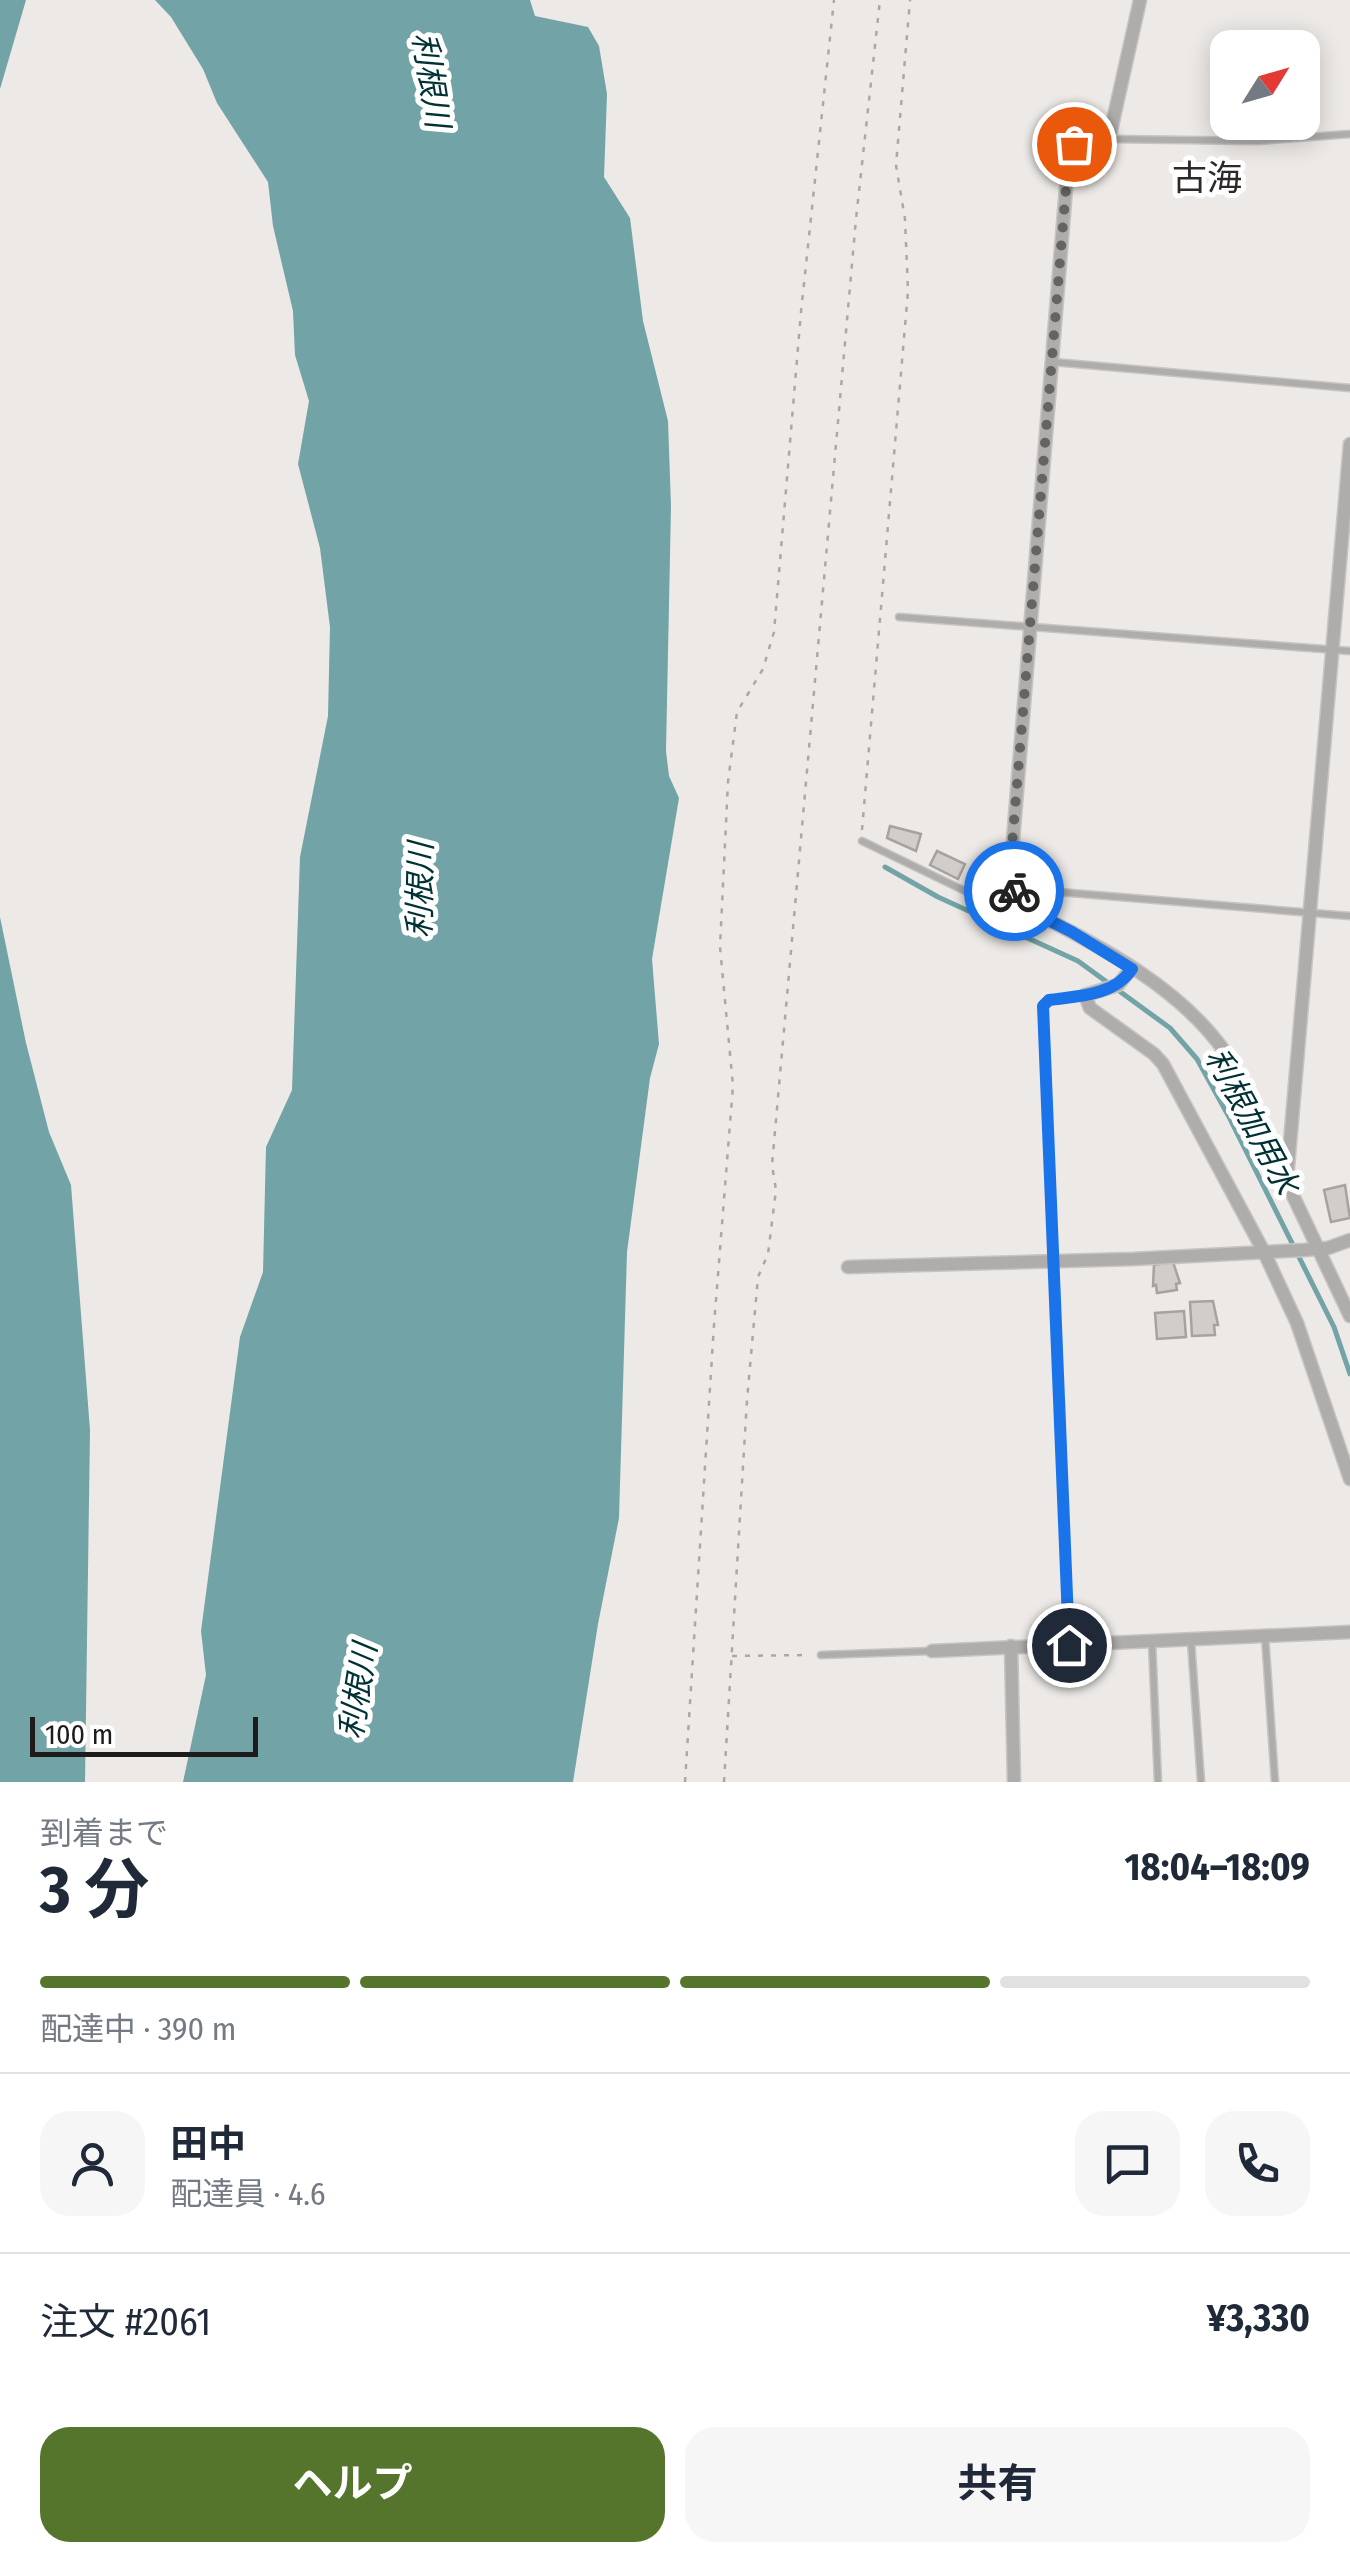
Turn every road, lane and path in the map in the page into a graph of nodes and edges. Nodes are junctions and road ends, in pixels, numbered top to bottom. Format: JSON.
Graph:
{"nodes":[{"id":1,"x":834,"y":0,"type":"edge"},
{"id":2,"x":880,"y":0,"type":"edge"},
{"id":3,"x":910,"y":0,"type":"edge"},
{"id":4,"x":1140,"y":0,"type":"edge"},
{"id":5,"x":1350,"y":134,"type":"edge"},
{"id":6,"x":1109,"y":138,"type":"junction"},
{"id":7,"x":1051,"y":362,"type":"junction"},
{"id":8,"x":1350,"y":388,"type":"edge"},
{"id":9,"x":1350,"y":444,"type":"edge"},
{"id":10,"x":899,"y":618,"type":"dead end"},
{"id":11,"x":1032,"y":625,"type":"junction"},
{"id":12,"x":1332,"y":649,"type":"junction"},
{"id":13,"x":1350,"y":651,"type":"edge"},
{"id":14,"x":862,"y":842,"type":"joint"},
{"id":15,"x":1010,"y":878,"type":"junction"},
{"id":16,"x":1025,"y":908,"type":"junction"},
{"id":17,"x":1310,"y":913,"type":"junction"},
{"id":18,"x":1350,"y":916,"type":"edge"},
{"id":19,"x":1132,"y":969,"type":"junction"},
{"id":20,"x":1085,"y":995,"type":"junction"},
{"id":21,"x":1287,"y":1181,"type":"junction"},
{"id":22,"x":1350,"y":1240,"type":"edge"},
{"id":23,"x":1318,"y":1248,"type":"junction"},
{"id":24,"x":1264,"y":1252,"type":"junction"},
{"id":25,"x":1053,"y":1261,"type":"junction"},
{"id":26,"x":848,"y":1267,"type":"dead end"},
{"id":27,"x":1350,"y":1316,"type":"edge"},
{"id":28,"x":1350,"y":1479,"type":"edge"},
{"id":29,"x":1350,"y":1632,"type":"edge"},
{"id":30,"x":1265,"y":1636,"type":"junction"},
{"id":31,"x":1191,"y":1640,"type":"junction"},
{"id":32,"x":1152,"y":1641,"type":"junction"},
{"id":33,"x":1069,"y":1645,"type":"junction"},
{"id":34,"x":1011,"y":1646,"type":"junction"},
{"id":35,"x":932,"y":1651,"type":"joint"},
{"id":36,"x":820,"y":1655,"type":"joint"},
{"id":37,"x":731,"y":1656,"type":"junction"},
{"id":38,"x":684,"y":1782,"type":"edge"},
{"id":39,"x":724,"y":1782,"type":"edge"},
{"id":40,"x":1014,"y":1782,"type":"edge"},
{"id":41,"x":1158,"y":1782,"type":"edge"},
{"id":42,"x":1201,"y":1782,"type":"edge"},
{"id":43,"x":1275,"y":1782,"type":"edge"}],
"edges":[{"from":1,"to":38,"type":"path"},
{"from":2,"to":37,"type":"path"},
{"from":3,"to":14,"type":"path"},
{"from":4,"to":6,"type":"street"},
{"from":5,"to":6,"type":"lane"},
{"from":6,"to":7,"type":"street"},
{"from":7,"to":8,"type":"lane"},
{"from":7,"to":11,"type":"street"},
{"from":9,"to":12,"type":"street"},
{"from":10,"to":11,"type":"lane"},
{"from":11,"to":12,"type":"lane"},
{"from":11,"to":15,"type":"street"},
{"from":12,"to":13,"type":"lane"},
{"from":12,"to":17,"type":"street"},
{"from":14,"to":16,"type":"lane"},
{"from":15,"to":16,"type":"street"},
{"from":15,"to":17,"type":"lane"},
{"from":16,"to":19,"type":"street"},
{"from":17,"to":18,"type":"lane"},
{"from":17,"to":21,"type":"street"},
{"from":19,"to":20,"type":"street"},
{"from":19,"to":21,"type":"street"},
{"from":20,"to":24,"type":"street"},
{"from":20,"to":25,"type":"lane"},
{"from":21,"to":23,"type":"street"},
{"from":22,"to":23,"type":"street"},
{"from":23,"to":24,"type":"street"},
{"from":23,"to":27,"type":"street"},
{"from":24,"to":25,"type":"street"},
{"from":24,"to":28,"type":"street"},
{"from":25,"to":26,"type":"street"},
{"from":25,"to":33,"type":"lane"},
{"from":29,"to":30,"type":"street"},
{"from":30,"to":31,"type":"street"},
{"from":30,"to":43,"type":"lane"},
{"from":31,"to":32,"type":"street"},
{"from":31,"to":42,"type":"lane"},
{"from":32,"to":33,"type":"street"},
{"from":32,"to":41,"type":"lane"},
{"from":33,"to":34,"type":"street"},
{"from":34,"to":35,"type":"street"},
{"from":34,"to":40,"type":"street"},
{"from":35,"to":36,"type":"lane"},
{"from":36,"to":37,"type":"path"},
{"from":37,"to":39,"type":"path"}]}
